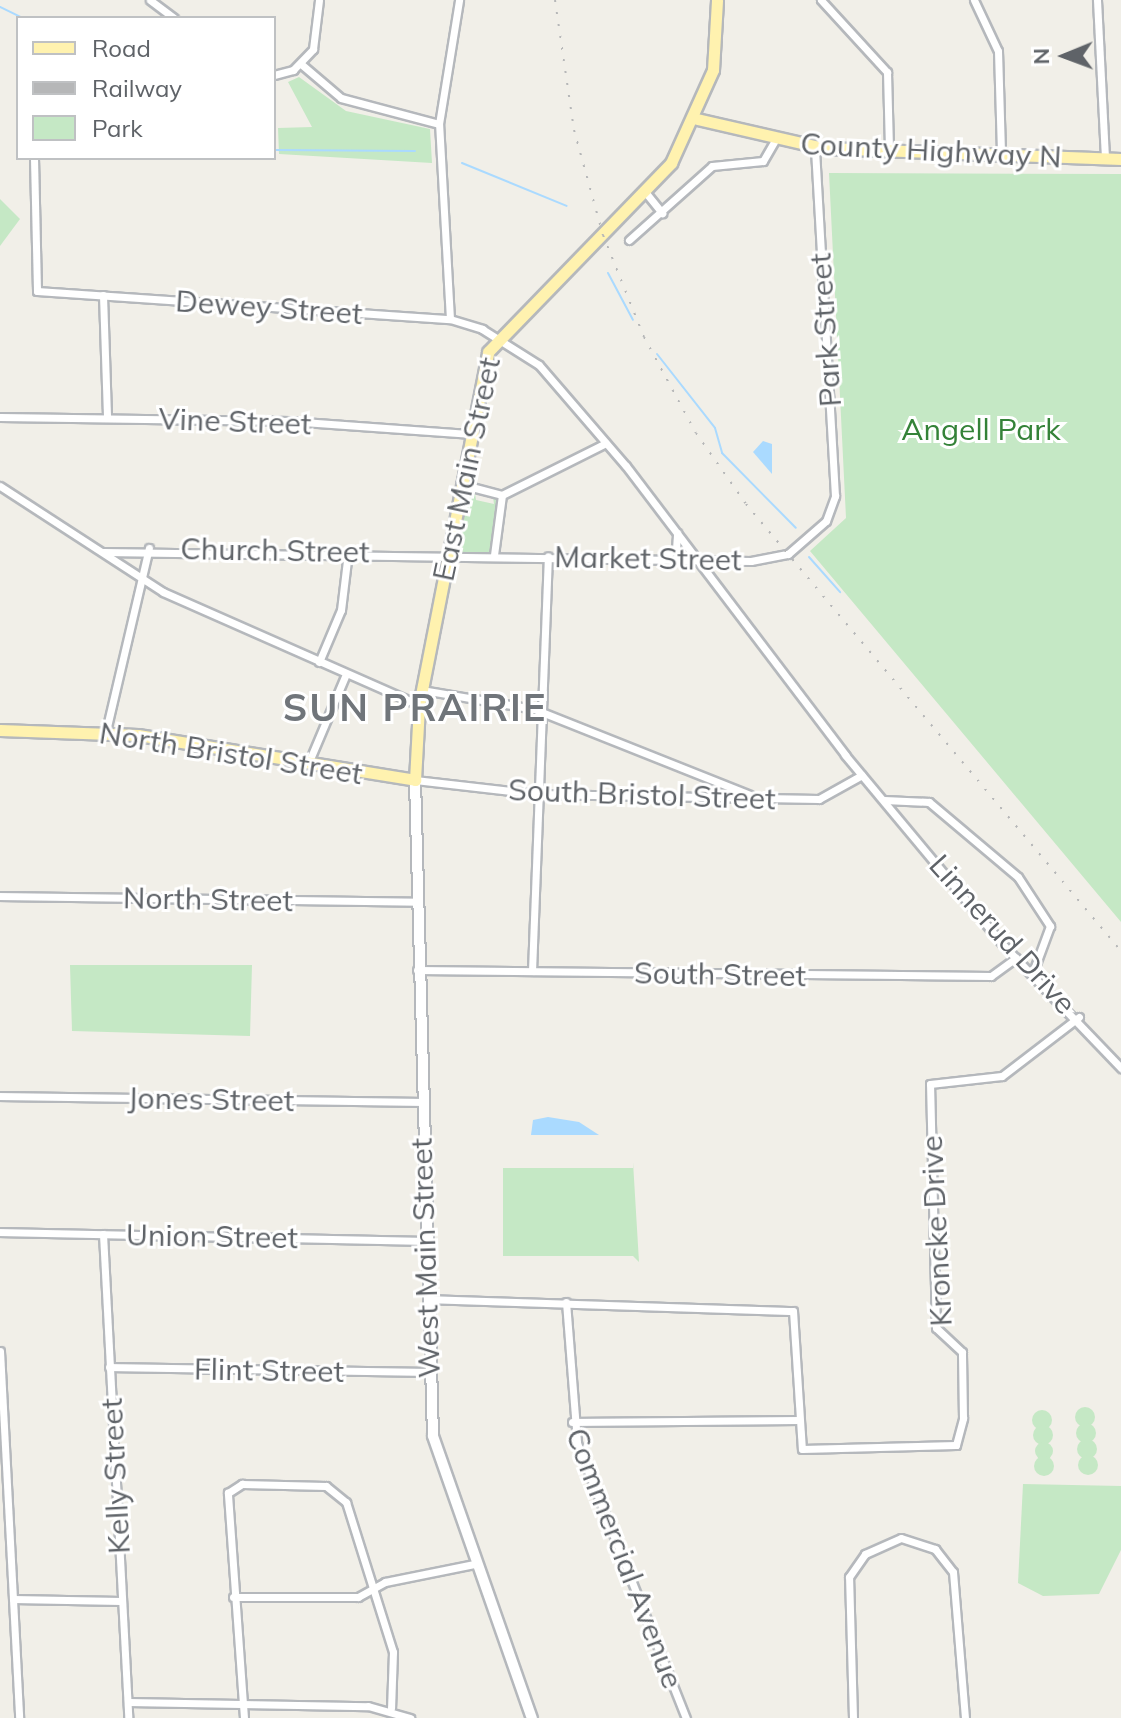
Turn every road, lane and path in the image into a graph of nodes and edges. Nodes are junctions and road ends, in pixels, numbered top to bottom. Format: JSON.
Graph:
{"nodes":[{"id":1,"x":150,"y":0,"type":"edge"},
{"id":2,"x":319,"y":0,"type":"edge"},
{"id":3,"x":459,"y":0,"type":"edge"},
{"id":4,"x":717,"y":0,"type":"edge"},
{"id":5,"x":821,"y":0,"type":"edge"},
{"id":6,"x":974,"y":0,"type":"edge"},
{"id":7,"x":1097,"y":0,"type":"edge"},
{"id":8,"x":171,"y":16,"type":"edge"},
{"id":9,"x":301,"y":64,"type":"junction"},
{"id":10,"x":276,"y":74,"type":"edge"},
{"id":11,"x":697,"y":119,"type":"junction"},
{"id":12,"x":439,"y":124,"type":"junction"},
{"id":13,"x":775,"y":140,"type":"junction"},
{"id":14,"x":815,"y":147,"type":"junction"},
{"id":15,"x":890,"y":152,"type":"junction"},
{"id":16,"x":1001,"y":155,"type":"junction"},
{"id":17,"x":1105,"y":158,"type":"junction"},
{"id":18,"x":1121,"y":159,"type":"edge"},
{"id":19,"x":34,"y":160,"type":"edge"},
{"id":20,"x":646,"y":193,"type":"junction"},
{"id":21,"x":662,"y":213,"type":"junction"},
{"id":22,"x":629,"y":240,"type":"dead end"},
{"id":23,"x":103,"y":295,"type":"junction"},
{"id":24,"x":450,"y":319,"type":"junction"},
{"id":25,"x":496,"y":339,"type":"junction"},
{"id":26,"x":0,"y":417,"type":"edge"},
{"id":27,"x":107,"y":417,"type":"junction"},
{"id":28,"x":469,"y":434,"type":"junction"},
{"id":29,"x":606,"y":443,"type":"junction"},
{"id":30,"x":464,"y":484,"type":"junction"},
{"id":31,"x":0,"y":486,"type":"edge"},
{"id":32,"x":500,"y":493,"type":"junction"},
{"id":33,"x":831,"y":513,"type":"joint"},
{"id":34,"x":676,"y":531,"type":"junction"},
{"id":35,"x":149,"y":548,"type":"junction"},
{"id":36,"x":103,"y":552,"type":"junction"},
{"id":37,"x":348,"y":552,"type":"junction"},
{"id":38,"x":447,"y":555,"type":"junction"},
{"id":39,"x":494,"y":555,"type":"junction"},
{"id":40,"x":548,"y":556,"type":"junction"},
{"id":41,"x":656,"y":560,"type":"junction"},
{"id":42,"x":698,"y":560,"type":"junction"},
{"id":43,"x":140,"y":578,"type":"junction"},
{"id":44,"x":319,"y":662,"type":"junction"},
{"id":45,"x":346,"y":674,"type":"junction"},
{"id":46,"x":422,"y":690,"type":"junction"},
{"id":47,"x":419,"y":705,"type":"junction"},
{"id":48,"x":539,"y":711,"type":"junction"},
{"id":49,"x":0,"y":730,"type":"edge"},
{"id":50,"x":106,"y":731,"type":"junction"},
{"id":51,"x":308,"y":764,"type":"junction"},
{"id":52,"x":862,"y":775,"type":"junction"},
{"id":53,"x":415,"y":780,"type":"junction"},
{"id":54,"x":537,"y":794,"type":"junction"},
{"id":55,"x":756,"y":797,"type":"junction"},
{"id":56,"x":884,"y":800,"type":"junction"},
{"id":57,"x":0,"y":896,"type":"edge"},
{"id":58,"x":416,"y":902,"type":"junction"},
{"id":59,"x":1016,"y":958,"type":"junction"},
{"id":60,"x":417,"y":970,"type":"junction"},
{"id":61,"x":532,"y":971,"type":"junction"},
{"id":62,"x":1033,"y":972,"type":"junction"},
{"id":63,"x":1079,"y":1017,"type":"junction"},
{"id":64,"x":1121,"y":1068,"type":"edge"},
{"id":65,"x":0,"y":1096,"type":"edge"},
{"id":66,"x":421,"y":1102,"type":"junction"},
{"id":67,"x":0,"y":1232,"type":"edge"},
{"id":68,"x":103,"y":1234,"type":"junction"},
{"id":69,"x":424,"y":1241,"type":"junction"},
{"id":70,"x":426,"y":1299,"type":"junction"},
{"id":71,"x":566,"y":1302,"type":"junction"},
{"id":72,"x":0,"y":1351,"type":"edge"},
{"id":73,"x":109,"y":1367,"type":"junction"},
{"id":74,"x":428,"y":1372,"type":"junction"},
{"id":75,"x":796,"y":1420,"type":"junction"},
{"id":76,"x":572,"y":1422,"type":"junction"},
{"id":77,"x":474,"y":1564,"type":"junction"},
{"id":78,"x":374,"y":1589,"type":"junction"},
{"id":79,"x":233,"y":1597,"type":"junction"},
{"id":80,"x":13,"y":1599,"type":"junction"},
{"id":81,"x":121,"y":1601,"type":"junction"},
{"id":82,"x":128,"y":1702,"type":"junction"},
{"id":83,"x":243,"y":1704,"type":"junction"},
{"id":84,"x":391,"y":1708,"type":"junction"},
{"id":85,"x":19,"y":1718,"type":"edge"},
{"id":86,"x":128,"y":1718,"type":"edge"},
{"id":87,"x":244,"y":1718,"type":"edge"},
{"id":88,"x":410,"y":1718,"type":"edge"},
{"id":89,"x":532,"y":1718,"type":"edge"},
{"id":90,"x":686,"y":1718,"type":"edge"},
{"id":91,"x":853,"y":1718,"type":"edge"},
{"id":92,"x":965,"y":1718,"type":"edge"}],
"edges":[{"from":1,"to":8,"type":"street"},
{"from":2,"to":9,"type":"street"},
{"from":3,"to":12,"type":"street"},
{"from":4,"to":11,"type":"main road","name":"East Main Street"},
{"from":5,"to":15,"type":"street"},
{"from":6,"to":16,"type":"street"},
{"from":7,"to":17,"type":"street"},
{"from":9,"to":10,"type":"street"},
{"from":9,"to":12,"type":"street"},
{"from":11,"to":13,"type":"main road","name":"County Highway N"},
{"from":11,"to":20,"type":"main road","name":"East Main Street"},
{"from":12,"to":24,"type":"street"},
{"from":13,"to":14,"type":"main road","name":"County Highway N"},
{"from":13,"to":21,"type":"street"},
{"from":14,"to":15,"type":"main road","name":"County Highway N"},
{"from":14,"to":33,"type":"street","name":"Park Street"},
{"from":15,"to":16,"type":"main road","name":"County Highway N"},
{"from":16,"to":17,"type":"main road","name":"County Highway N"},
{"from":17,"to":18,"type":"main road","name":"County Highway N"},
{"from":19,"to":23,"type":"street","name":"Dewey Street"},
{"from":20,"to":21,"type":"street"},
{"from":20,"to":25,"type":"main road","name":"East Main Street"},
{"from":21,"to":22,"type":"street"},
{"from":23,"to":24,"type":"street","name":"Dewey Street"},
{"from":23,"to":27,"type":"street"},
{"from":24,"to":25,"type":"street","name":"Dewey Street"},
{"from":25,"to":28,"type":"main road","name":"East Main Street"},
{"from":25,"to":29,"type":"street","name":"Dewey Street"},
{"from":26,"to":27,"type":"street","name":"Vine Street"},
{"from":27,"to":28,"type":"street","name":"Vine Street"},
{"from":28,"to":30,"type":"main road","name":"East Main Street"},
{"from":29,"to":32,"type":"street"},
{"from":29,"to":34,"type":"street","name":"Dewey Street"},
{"from":30,"to":32,"type":"street"},
{"from":30,"to":38,"type":"main road","name":"East Main Street"},
{"from":31,"to":36,"type":"street"},
{"from":32,"to":39,"type":"street"},
{"from":33,"to":42,"type":"street","name":"Market Street"},
{"from":34,"to":41,"type":"street"},
{"from":34,"to":42,"type":"street","name":"Dewey Street"},
{"from":35,"to":36,"type":"street","name":"Church Street"},
{"from":35,"to":37,"type":"street","name":"Church Street"},
{"from":35,"to":43,"type":"street"},
{"from":36,"to":43,"type":"street"},
{"from":37,"to":38,"type":"street","name":"Church Street"},
{"from":37,"to":44,"type":"street"},
{"from":38,"to":39,"type":"street","name":"Market Street"},
{"from":38,"to":46,"type":"main road","name":"East Main Street"},
{"from":39,"to":40,"type":"street","name":"Market Street"},
{"from":40,"to":41,"type":"street","name":"Market Street"},
{"from":40,"to":48,"type":"street"},
{"from":41,"to":42,"type":"street","name":"Market Street"},
{"from":42,"to":52,"type":"street","name":"Linnerud Drive"},
{"from":43,"to":44,"type":"street"},
{"from":43,"to":50,"type":"street"},
{"from":44,"to":45,"type":"street"},
{"from":45,"to":47,"type":"street"},
{"from":45,"to":51,"type":"street"},
{"from":46,"to":47,"type":"main road","name":"East Main Street"},
{"from":46,"to":48,"type":"street"},
{"from":47,"to":53,"type":"main road","name":"East Main Street"},
{"from":48,"to":54,"type":"street"},
{"from":48,"to":55,"type":"street"},
{"from":49,"to":50,"type":"main road","name":"North Bristol Street"},
{"from":50,"to":51,"type":"main road","name":"North Bristol Street"},
{"from":51,"to":53,"type":"main road","name":"North Bristol Street"},
{"from":52,"to":55,"type":"street","name":"South Bristol Street"},
{"from":52,"to":56,"type":"street","name":"Linnerud Drive"},
{"from":53,"to":54,"type":"street","name":"South Bristol Street"},
{"from":53,"to":58,"type":"main road","name":"West Main Street"},
{"from":54,"to":55,"type":"street","name":"South Bristol Street"},
{"from":54,"to":61,"type":"street"},
{"from":56,"to":59,"type":"street","name":"Linnerud Drive"},
{"from":56,"to":62,"type":"street"},
{"from":57,"to":58,"type":"street","name":"North Street"},
{"from":58,"to":60,"type":"main road","name":"West Main Street"},
{"from":59,"to":61,"type":"street","name":"South Street"},
{"from":59,"to":62,"type":"street","name":"Linnerud Drive"},
{"from":60,"to":61,"type":"street","name":"South Street"},
{"from":60,"to":66,"type":"main road","name":"West Main Street"},
{"from":62,"to":63,"type":"street","name":"Linnerud Drive"},
{"from":63,"to":64,"type":"street","name":"Linnerud Drive"},
{"from":63,"to":75,"type":"street","name":"Kroncke Drive"},
{"from":65,"to":66,"type":"street","name":"Jones Street"},
{"from":66,"to":69,"type":"main road","name":"West Main Street"},
{"from":67,"to":68,"type":"street","name":"Union Street"},
{"from":68,"to":69,"type":"street","name":"Union Street"},
{"from":68,"to":73,"type":"street","name":"Kelly Street"},
{"from":69,"to":70,"type":"main road","name":"West Main Street"},
{"from":70,"to":71,"type":"street","name":"Kroncke Drive"},
{"from":70,"to":74,"type":"main road","name":"West Main Street"},
{"from":71,"to":75,"type":"street","name":"Kroncke Drive"},
{"from":71,"to":76,"type":"street","name":"Commercial Avenue"},
{"from":72,"to":80,"type":"street"},
{"from":73,"to":74,"type":"street","name":"Flint Street"},
{"from":73,"to":81,"type":"street","name":"Kelly Street"},
{"from":74,"to":77,"type":"main road","name":"West Main Street"},
{"from":75,"to":76,"type":"street"},
{"from":76,"to":90,"type":"street","name":"Commercial Avenue"},
{"from":77,"to":78,"type":"street"},
{"from":77,"to":89,"type":"main road","name":"West Main Street"},
{"from":78,"to":79,"type":"street"},
{"from":78,"to":79,"type":"street"},
{"from":78,"to":84,"type":"street"},
{"from":79,"to":83,"type":"street"},
{"from":80,"to":81,"type":"street"},
{"from":80,"to":85,"type":"street"},
{"from":81,"to":82,"type":"street","name":"Kelly Street"},
{"from":82,"to":83,"type":"street"},
{"from":82,"to":86,"type":"street","name":"Kelly Street"},
{"from":83,"to":84,"type":"street"},
{"from":83,"to":87,"type":"street"},
{"from":84,"to":88,"type":"street"},
{"from":91,"to":92,"type":"street"}]}
